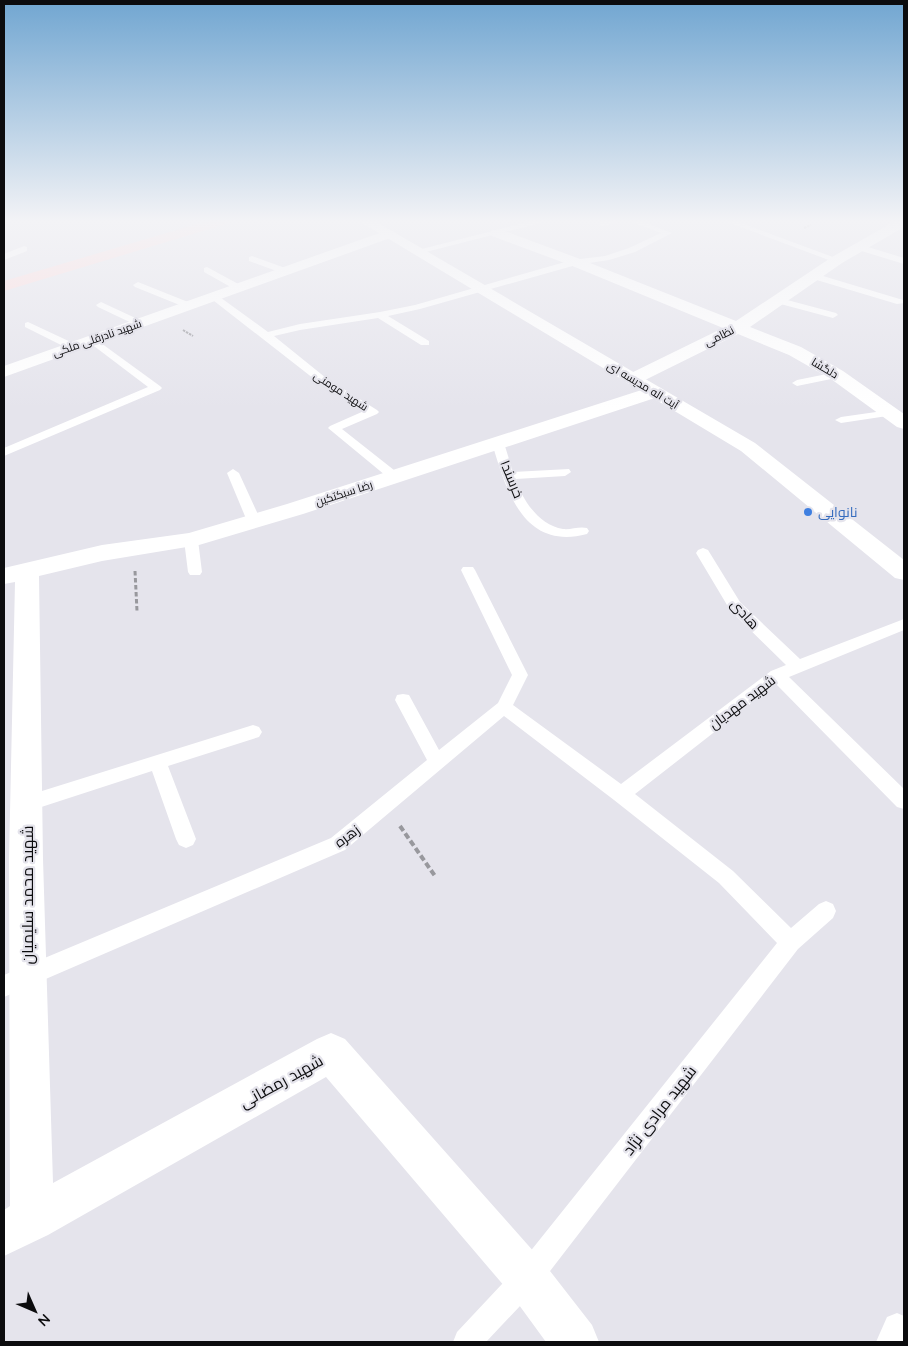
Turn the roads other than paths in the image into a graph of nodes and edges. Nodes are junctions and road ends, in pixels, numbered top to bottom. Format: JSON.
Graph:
{"nodes":[{"id":1,"x":232,"y":284,"type":"edge"},
{"id":2,"x":250,"y":284,"type":"edge"},
{"id":3,"x":473,"y":284,"type":"edge"},
{"id":4,"x":500,"y":284,"type":"edge"},
{"id":5,"x":630,"y":284,"type":"edge"},
{"id":6,"x":801,"y":284,"type":"edge"},
{"id":7,"x":839,"y":284,"type":"edge"},
{"id":8,"x":138,"y":285,"type":"dead end"},
{"id":9,"x":239,"y":288,"type":"junction"},
{"id":10,"x":482,"y":289,"type":"junction"},
{"id":11,"x":214,"y":297,"type":"junction"},
{"id":12,"x":776,"y":300,"type":"junction"},
{"id":13,"x":900,"y":302,"type":"dead end"},
{"id":14,"x":101,"y":305,"type":"dead end"},
{"id":15,"x":190,"y":306,"type":"junction"},
{"id":16,"x":380,"y":315,"type":"junction"},
{"id":17,"x":833,"y":315,"type":"dead end"},
{"id":18,"x":141,"y":324,"type":"junction"},
{"id":19,"x":28,"y":325,"type":"dead end"},
{"id":20,"x":738,"y":327,"type":"junction"},
{"id":21,"x":266,"y":335,"type":"junction"},
{"id":22,"x":94,"y":341,"type":"junction"},
{"id":23,"x":425,"y":344,"type":"dead end"},
{"id":24,"x":71,"y":346,"type":"junction"},
{"id":25,"x":4,"y":372,"type":"edge"},
{"id":26,"x":837,"y":375,"type":"junction"},
{"id":27,"x":632,"y":379,"type":"junction"},
{"id":28,"x":797,"y":383,"type":"dead end"},
{"id":29,"x":654,"y":392,"type":"junction"},
{"id":30,"x":897,"y":418,"type":"edge"},
{"id":31,"x":841,"y":420,"type":"dead end"},
{"id":32,"x":498,"y":443,"type":"junction"},
{"id":33,"x":4,"y":452,"type":"edge"},
{"id":34,"x":565,"y":472,"type":"dead end"},
{"id":35,"x":233,"y":473,"type":"dead end"},
{"id":36,"x":509,"y":476,"type":"junction"},
{"id":37,"x":395,"y":477,"type":"junction"},
{"id":38,"x":254,"y":521,"type":"junction"},
{"id":39,"x":582,"y":531,"type":"dead end"},
{"id":40,"x":191,"y":540,"type":"junction"},
{"id":41,"x":872,"y":546,"type":"junction"},
{"id":42,"x":904,"y":549,"type":"edge"},
{"id":43,"x":703,"y":553,"type":"dead end"},
{"id":44,"x":12,"y":570,"type":"edge"},
{"id":45,"x":468,"y":570,"type":"dead end"},
{"id":46,"x":195,"y":572,"type":"dead end"},
{"id":47,"x":904,"y":572,"type":"edge"},
{"id":48,"x":904,"y":624,"type":"edge"},
{"id":49,"x":798,"y":667,"type":"junction"},
{"id":50,"x":777,"y":675,"type":"junction"},
{"id":51,"x":403,"y":700,"type":"dead end"},
{"id":52,"x":504,"y":707,"type":"junction"},
{"id":53,"x":253,"y":732,"type":"dead end"},
{"id":54,"x":158,"y":762,"type":"junction"},
{"id":55,"x":437,"y":762,"type":"junction"},
{"id":56,"x":621,"y":794,"type":"junction"},
{"id":57,"x":904,"y":802,"type":"edge"},
{"id":58,"x":26,"y":804,"type":"junction"},
{"id":59,"x":186,"y":839,"type":"dead end"},
{"id":60,"x":15,"y":863,"type":"edge"},
{"id":61,"x":826,"y":911,"type":"dead end"},
{"id":62,"x":791,"y":942,"type":"junction"},
{"id":63,"x":16,"y":981,"type":"edge"},
{"id":64,"x":18,"y":1226,"type":"edge"},
{"id":65,"x":527,"y":1278,"type":"junction"},
{"id":66,"x":467,"y":1342,"type":"edge"},
{"id":67,"x":575,"y":1342,"type":"edge"}],
"edges":[{"from":1,"to":9,"type":"lane"},
{"from":2,"to":9,"type":"street","name":"شهید نادرقلی ملکی"},
{"from":3,"to":10,"type":"street","name":"آیت اله مدیسه ای"},
{"from":4,"to":10,"type":"lane"},
{"from":5,"to":20,"type":"street","name":"دلگشا"},
{"from":6,"to":12,"type":"street","name":"نظامی"},
{"from":7,"to":13,"type":"lane"},
{"from":8,"to":15,"type":"lane"},
{"from":9,"to":11,"type":"street","name":"شهید نادرقلی ملکی"},
{"from":10,"to":16,"type":"lane"},
{"from":10,"to":27,"type":"street","name":"آیت اله مدیسه ای"},
{"from":11,"to":15,"type":"street","name":"شهید نادرقلی ملکی"},
{"from":11,"to":21,"type":"lane","name":"شهید مومنی"},
{"from":12,"to":17,"type":"lane"},
{"from":12,"to":20,"type":"street","name":"نظامی"},
{"from":14,"to":18,"type":"lane"},
{"from":15,"to":18,"type":"street","name":"شهید نادرقلی ملکی"},
{"from":16,"to":21,"type":"lane"},
{"from":16,"to":23,"type":"lane"},
{"from":18,"to":22,"type":"street","name":"شهید نادرقلی ملکی"},
{"from":19,"to":24,"type":"lane"},
{"from":20,"to":26,"type":"street","name":"دلگشا"},
{"from":20,"to":27,"type":"street","name":"نظامی"},
{"from":21,"to":37,"type":"lane","name":"شهید مومنی"},
{"from":22,"to":24,"type":"street","name":"شهید نادرقلی ملکی"},
{"from":22,"to":33,"type":"lane"},
{"from":24,"to":25,"type":"street","name":"شهید نادرقلی ملکی"},
{"from":26,"to":28,"type":"lane"},
{"from":26,"to":30,"type":"street","name":"دلگشا"},
{"from":27,"to":29,"type":"street","name":"آیت اله مدیسه ای"},
{"from":29,"to":32,"type":"street","name":"رضا سبکتکین"},
{"from":29,"to":41,"type":"street","name":"آیت اله مدیسه ای"},
{"from":30,"to":31,"type":"lane"},
{"from":32,"to":36,"type":"lane","name":"خرسند۱"},
{"from":32,"to":37,"type":"street","name":"رضا سبکتکین"},
{"from":34,"to":36,"type":"lane"},
{"from":35,"to":38,"type":"lane"},
{"from":36,"to":39,"type":"lane","name":"خرسند۱"},
{"from":37,"to":38,"type":"street","name":"رضا سبکتکین"},
{"from":38,"to":40,"type":"street","name":"رضا سبکتکین"},
{"from":40,"to":44,"type":"street","name":"رضا سبکتکین"},
{"from":40,"to":46,"type":"lane"},
{"from":41,"to":42,"type":"street"},
{"from":41,"to":47,"type":"street","name":"آیت اله مدیسه ای"},
{"from":43,"to":49,"type":"lane","name":"هادی"},
{"from":44,"to":58,"type":"street","name":"شهید محمد سلیمیان"},
{"from":45,"to":52,"type":"lane"},
{"from":48,"to":49,"type":"lane","name":"شهید مهدیان"},
{"from":49,"to":50,"type":"lane","name":"شهید مهدیان"},
{"from":50,"to":56,"type":"lane","name":"شهید مهدیان"},
{"from":50,"to":57,"type":"lane"},
{"from":51,"to":55,"type":"lane"},
{"from":52,"to":55,"type":"lane","name":"زهره"},
{"from":52,"to":56,"type":"lane"},
{"from":53,"to":54,"type":"lane"},
{"from":54,"to":58,"type":"lane"},
{"from":54,"to":59,"type":"lane"},
{"from":55,"to":63,"type":"lane","name":"زهره"},
{"from":56,"to":62,"type":"lane"},
{"from":58,"to":60,"type":"street","name":"شهید محمد سلیمیان"},
{"from":60,"to":63,"type":"street","name":"شهید محمد سلیمیان"},
{"from":61,"to":62,"type":"lane","name":"شهید مرادی نژاد"},
{"from":62,"to":65,"type":"lane","name":"شهید مرادی نژاد"},
{"from":63,"to":64,"type":"street","name":"شهید محمد سلیمیان"},
{"from":64,"to":65,"type":"street","name":"شهید رمضانی"},
{"from":65,"to":66,"type":"lane","name":"شهید مرادی نژاد"},
{"from":65,"to":67,"type":"street","name":"شهید رمضانی"}]}
